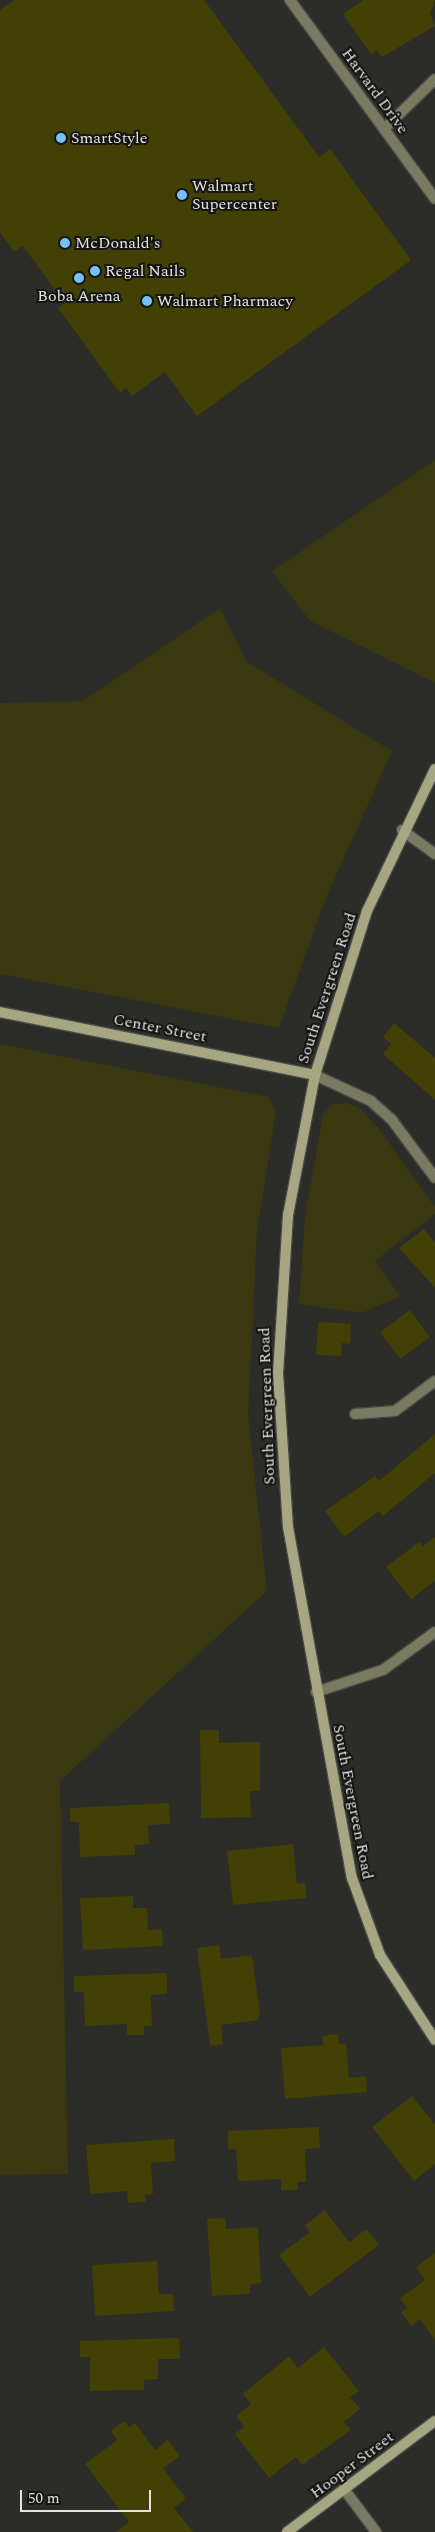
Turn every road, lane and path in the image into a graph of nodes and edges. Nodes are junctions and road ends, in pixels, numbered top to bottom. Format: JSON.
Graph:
{"nodes":[{"id":1,"x":290,"y":0,"type":"edge"},
{"id":2,"x":435,"y":79,"type":"edge"},
{"id":3,"x":384,"y":130,"type":"junction"},
{"id":4,"x":435,"y":199,"type":"edge"},
{"id":5,"x":435,"y":770,"type":"edge"},
{"id":6,"x":402,"y":830,"type":"junction"},
{"id":7,"x":435,"y":854,"type":"edge"},
{"id":8,"x":0,"y":1012,"type":"edge"},
{"id":9,"x":315,"y":1076,"type":"junction"},
{"id":10,"x":435,"y":1178,"type":"edge"},
{"id":11,"x":435,"y":1381,"type":"edge"},
{"id":12,"x":355,"y":1414,"type":"dead end"},
{"id":13,"x":435,"y":1632,"type":"edge"},
{"id":14,"x":316,"y":1692,"type":"junction"},
{"id":15,"x":435,"y":2040,"type":"edge"},
{"id":16,"x":435,"y":2421,"type":"edge"},
{"id":17,"x":344,"y":2489,"type":"junction"},
{"id":18,"x":287,"y":2532,"type":"edge"},
{"id":19,"x":376,"y":2532,"type":"edge"}],
"edges":[{"from":1,"to":3,"type":"street","name":"Harvard Drive"},
{"from":2,"to":3,"type":"street"},
{"from":3,"to":4,"type":"street","name":"Harvard Drive"},
{"from":5,"to":6,"type":"main road","name":"South Evergreen Road"},
{"from":6,"to":7,"type":"street"},
{"from":6,"to":9,"type":"main road","name":"South Evergreen Road"},
{"from":8,"to":9,"type":"main road","name":"Center Street"},
{"from":9,"to":10,"type":"street"},
{"from":9,"to":14,"type":"main road","name":"South Evergreen Road"},
{"from":11,"to":12,"type":"street"},
{"from":13,"to":14,"type":"street"},
{"from":14,"to":15,"type":"main road","name":"South Evergreen Road"},
{"from":16,"to":17,"type":"main road","name":"Hooper Street"},
{"from":17,"to":18,"type":"main road","name":"Hooper Street"},
{"from":17,"to":19,"type":"street"}]}
